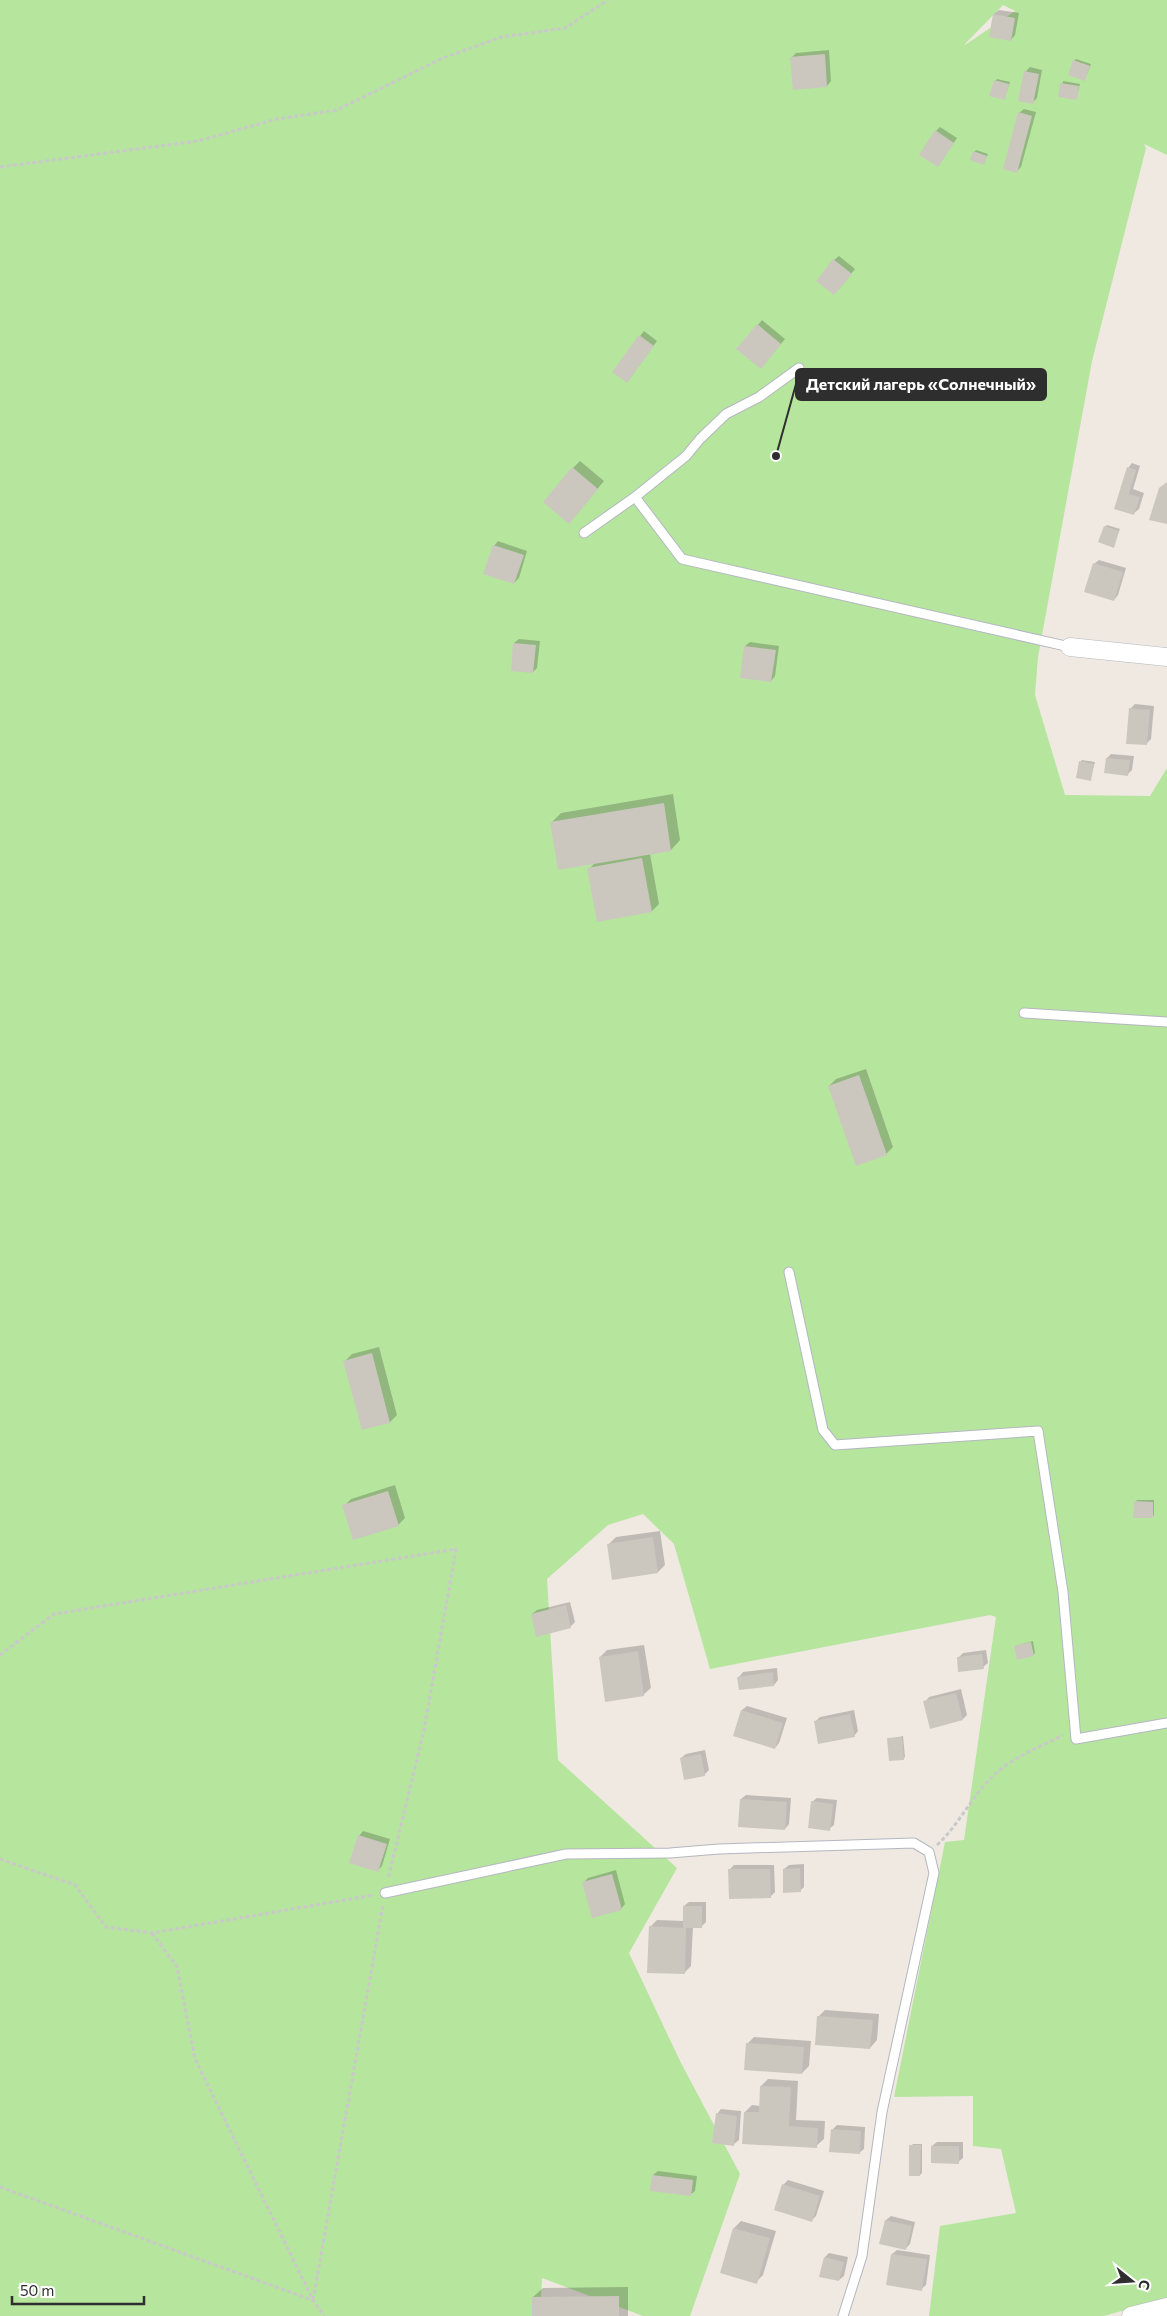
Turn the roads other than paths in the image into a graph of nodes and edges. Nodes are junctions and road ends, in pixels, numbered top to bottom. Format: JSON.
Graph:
{"nodes":[{"id":1,"x":799,"y":368,"type":"dead end"},
{"id":2,"x":635,"y":497,"type":"junction"},
{"id":3,"x":584,"y":534,"type":"dead end"},
{"id":4,"x":1070,"y":647,"type":"joint"},
{"id":5,"x":1167,"y":657,"type":"edge"},
{"id":6,"x":1024,"y":1013,"type":"dead end"},
{"id":7,"x":1167,"y":1022,"type":"edge"},
{"id":8,"x":789,"y":1272,"type":"dead end"},
{"id":9,"x":1167,"y":1723,"type":"edge"},
{"id":10,"x":385,"y":1893,"type":"road end"},
{"id":11,"x":1167,"y":2307,"type":"edge"},
{"id":12,"x":843,"y":2316,"type":"edge"},
{"id":13,"x":1132,"y":2316,"type":"edge"}],
"edges":[{"from":1,"to":2,"type":"lane"},
{"from":2,"to":3,"type":"lane"},
{"from":2,"to":4,"type":"lane"},
{"from":4,"to":5,"type":"street"},
{"from":6,"to":7,"type":"lane"},
{"from":8,"to":9,"type":"lane"},
{"from":10,"to":12,"type":"lane"},
{"from":11,"to":13,"type":"street"}]}
